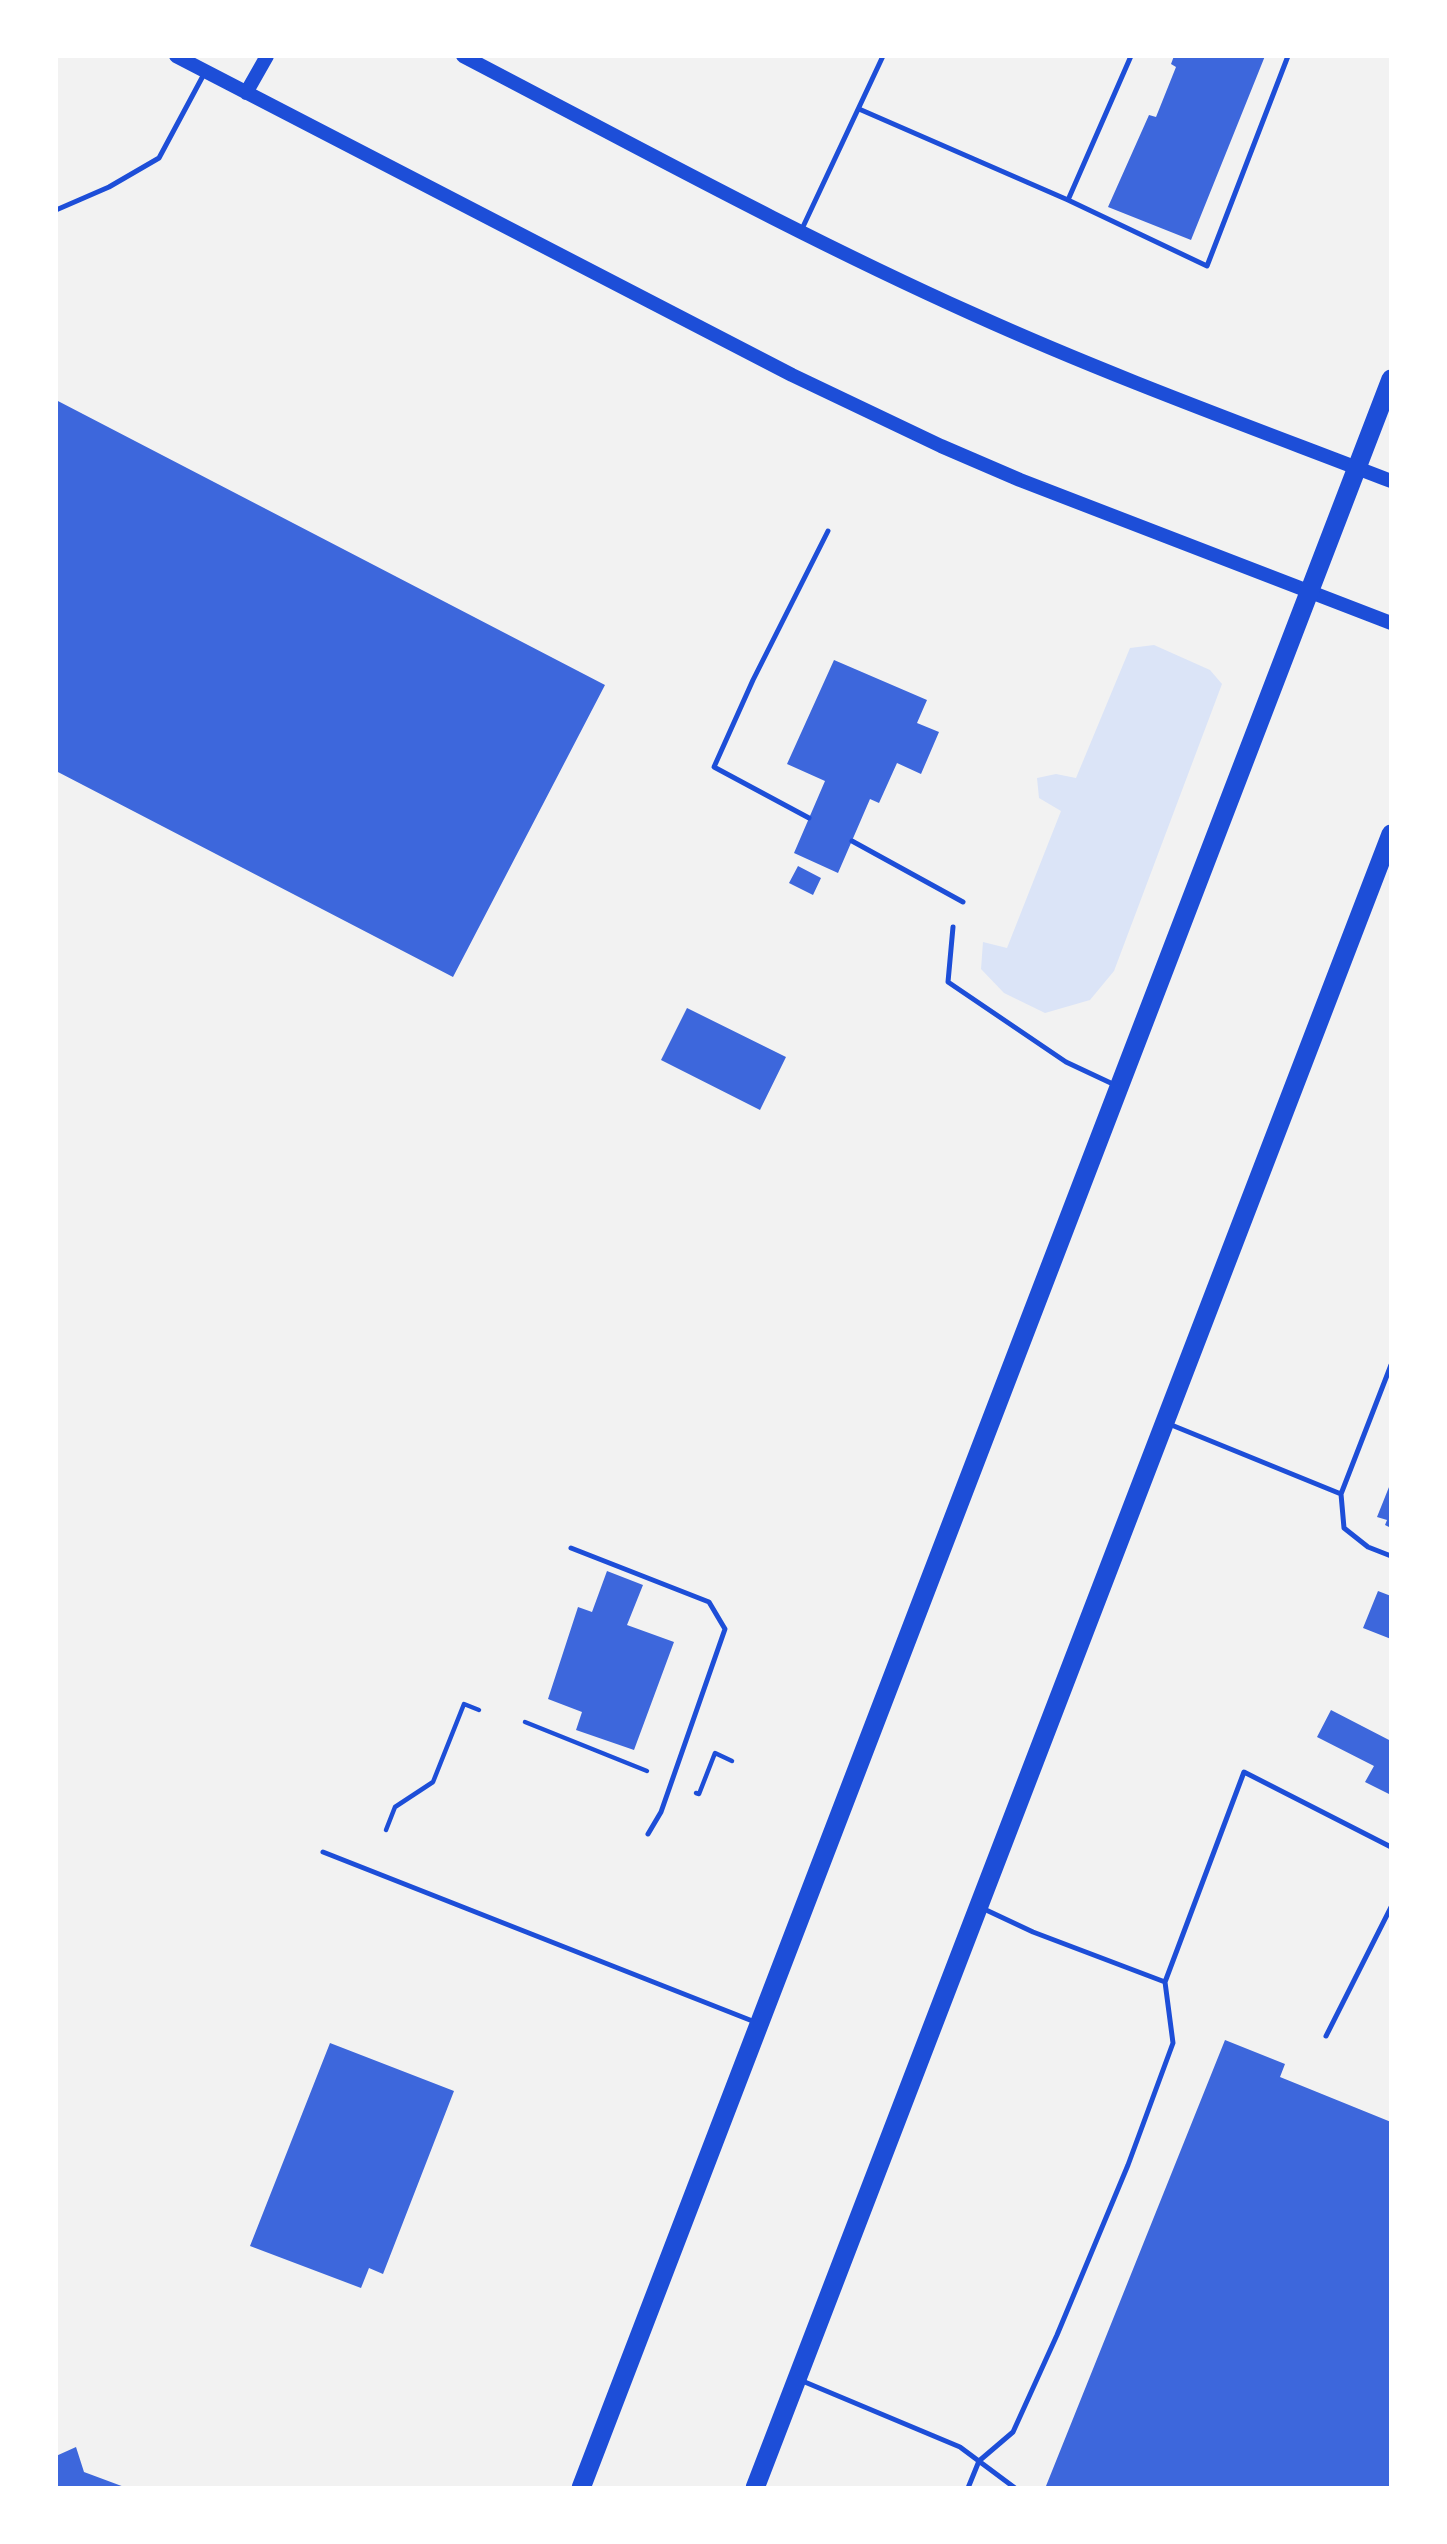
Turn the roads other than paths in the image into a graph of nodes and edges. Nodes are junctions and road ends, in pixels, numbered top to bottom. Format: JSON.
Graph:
{"nodes":[{"id":1,"x":176,"y":56,"type":"edge"},
{"id":2,"x":267,"y":56,"type":"edge"},
{"id":3,"x":463,"y":56,"type":"edge"},
{"id":4,"x":883,"y":56,"type":"edge"},
{"id":5,"x":1131,"y":56,"type":"edge"},
{"id":6,"x":1288,"y":56,"type":"edge"},
{"id":7,"x":205,"y":71,"type":"junction"},
{"id":8,"x":246,"y":93,"type":"junction"},
{"id":9,"x":859,"y":109,"type":"junction"},
{"id":10,"x":1068,"y":200,"type":"junction"},
{"id":11,"x":56,"y":210,"type":"edge"},
{"id":12,"x":801,"y":231,"type":"junction"},
{"id":13,"x":1391,"y":379,"type":"edge"},
{"id":14,"x":1356,"y":468,"type":"junction"},
{"id":15,"x":1391,"y":481,"type":"edge"},
{"id":16,"x":828,"y":531,"type":"dead end"},
{"id":17,"x":1309,"y":591,"type":"junction"},
{"id":18,"x":1391,"y":623,"type":"edge"},
{"id":19,"x":809,"y":818,"type":"dead end"},
{"id":20,"x":1391,"y":834,"type":"edge"},
{"id":21,"x":852,"y":841,"type":"dead end"},
{"id":22,"x":963,"y":902,"type":"dead end"},
{"id":23,"x":953,"y":927,"type":"dead end"},
{"id":24,"x":1119,"y":1087,"type":"junction"},
{"id":25,"x":1391,"y":1365,"type":"edge"},
{"id":26,"x":1164,"y":1422,"type":"junction"},
{"id":27,"x":1341,"y":1494,"type":"junction"},
{"id":28,"x":571,"y":1548,"type":"dead end"},
{"id":29,"x":1391,"y":1556,"type":"edge"},
{"id":30,"x":648,"y":1834,"type":"dead end"},
{"id":31,"x":1391,"y":1847,"type":"edge"},
{"id":32,"x":323,"y":1852,"type":"dead end"},
{"id":33,"x":978,"y":1907,"type":"junction"},
{"id":34,"x":1391,"y":1907,"type":"edge"},
{"id":35,"x":1164,"y":1982,"type":"junction"},
{"id":36,"x":758,"y":2023,"type":"junction"},
{"id":37,"x":1326,"y":2036,"type":"dead end"},
{"id":38,"x":797,"y":2379,"type":"junction"},
{"id":39,"x":979,"y":2461,"type":"junction"},
{"id":40,"x":581,"y":2488,"type":"edge"},
{"id":41,"x":755,"y":2488,"type":"edge"},
{"id":42,"x":968,"y":2488,"type":"edge"},
{"id":43,"x":1015,"y":2488,"type":"edge"}],
"edges":[{"from":1,"to":7,"type":"main road"},
{"from":2,"to":8,"type":"main road"},
{"from":3,"to":12,"type":"main road"},
{"from":4,"to":9,"type":"lane"},
{"from":5,"to":10,"type":"lane"},
{"from":6,"to":10,"type":"lane"},
{"from":7,"to":8,"type":"main road"},
{"from":7,"to":11,"type":"lane"},
{"from":8,"to":17,"type":"main road"},
{"from":9,"to":10,"type":"lane"},
{"from":9,"to":12,"type":"lane"},
{"from":12,"to":14,"type":"main road"},
{"from":13,"to":14,"type":"highway"},
{"from":14,"to":15,"type":"main road"},
{"from":14,"to":17,"type":"highway"},
{"from":16,"to":19,"type":"lane"},
{"from":17,"to":18,"type":"main road"},
{"from":17,"to":24,"type":"highway"},
{"from":20,"to":26,"type":"highway"},
{"from":21,"to":22,"type":"lane"},
{"from":23,"to":24,"type":"lane"},
{"from":24,"to":36,"type":"highway"},
{"from":25,"to":27,"type":"lane"},
{"from":26,"to":27,"type":"lane"},
{"from":26,"to":33,"type":"highway"},
{"from":27,"to":29,"type":"lane"},
{"from":28,"to":30,"type":"lane"},
{"from":31,"to":35,"type":"lane"},
{"from":32,"to":36,"type":"lane"},
{"from":33,"to":35,"type":"lane"},
{"from":33,"to":38,"type":"highway"},
{"from":34,"to":37,"type":"lane"},
{"from":35,"to":39,"type":"lane"},
{"from":36,"to":40,"type":"highway"},
{"from":38,"to":39,"type":"lane"},
{"from":38,"to":41,"type":"highway"},
{"from":39,"to":42,"type":"lane"},
{"from":39,"to":43,"type":"lane"}]}
